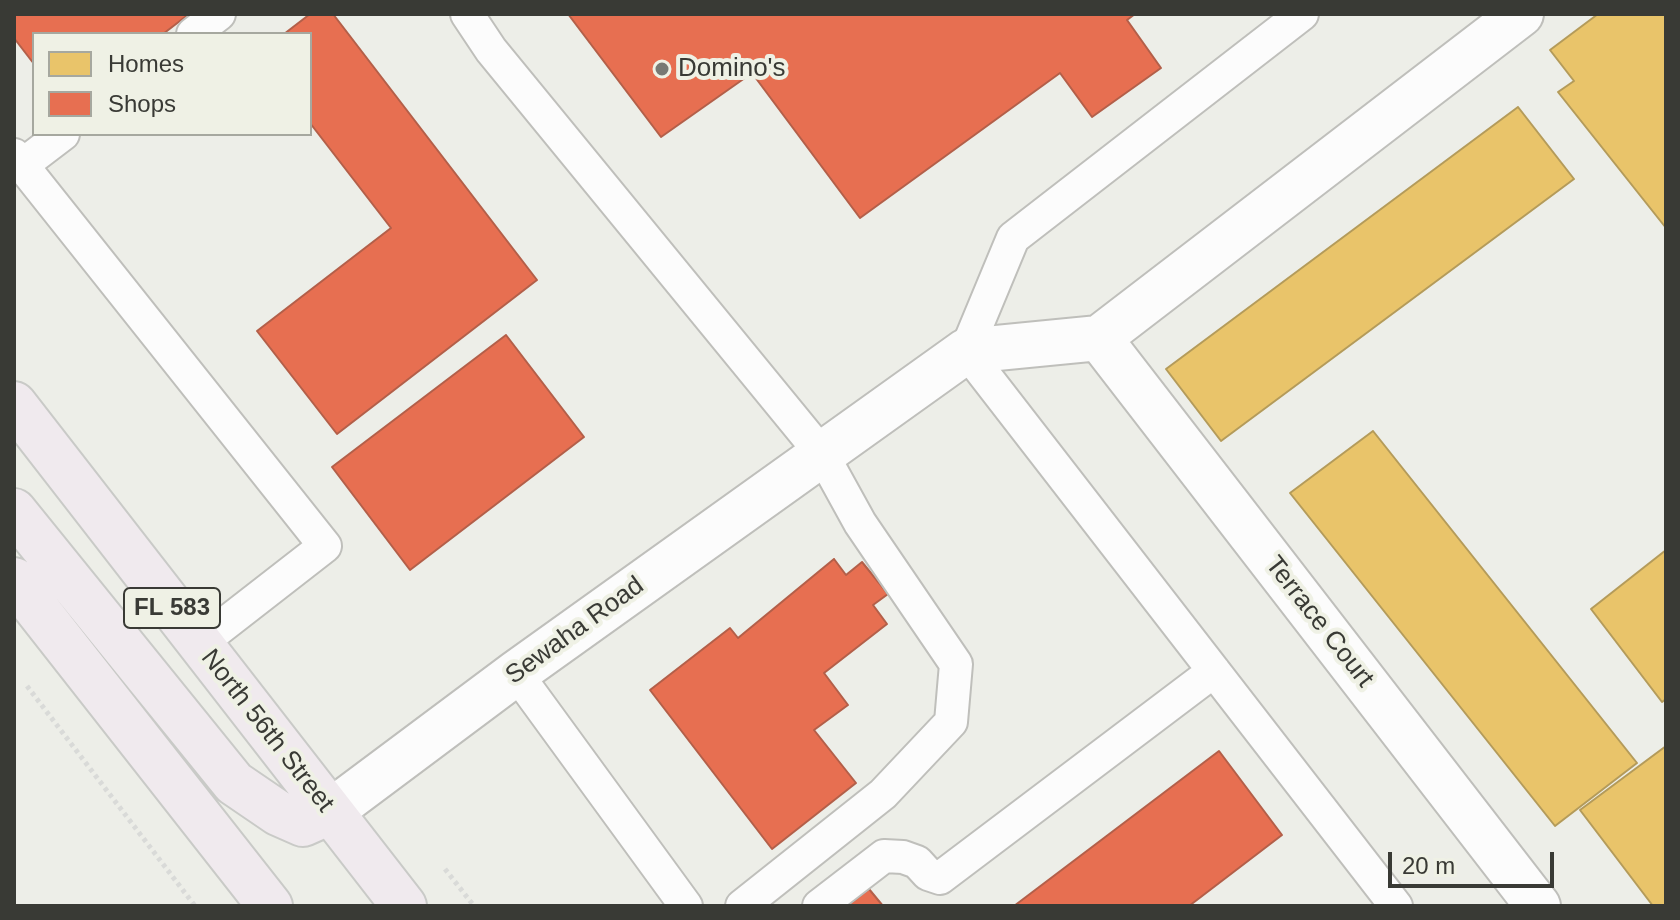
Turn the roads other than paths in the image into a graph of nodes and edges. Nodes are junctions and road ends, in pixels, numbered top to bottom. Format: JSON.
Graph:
{"nodes":[{"id":1,"x":219,"y":14,"type":"edge"},
{"id":2,"x":467,"y":14,"type":"edge"},
{"id":3,"x":1302,"y":14,"type":"edge"},
{"id":4,"x":1521,"y":14,"type":"edge"},
{"id":5,"x":196,"y":32,"type":"edge"},
{"id":6,"x":60,"y":136,"type":"edge"},
{"id":7,"x":18,"y":160,"type":"edge"},
{"id":8,"x":1099,"y":338,"type":"junction"},
{"id":9,"x":966,"y":351,"type":"junction"},
{"id":10,"x":14,"y":404,"type":"edge"},
{"id":11,"x":822,"y":454,"type":"junction"},
{"id":12,"x":14,"y":511,"type":"edge"},
{"id":13,"x":14,"y":580,"type":"edge"},
{"id":14,"x":199,"y":644,"type":"junction"},
{"id":15,"x":1214,"y":671,"type":"junction"},
{"id":16,"x":516,"y":673,"type":"junction"},
{"id":17,"x":330,"y":812,"type":"junction"},
{"id":18,"x":270,"y":906,"type":"edge"},
{"id":19,"x":404,"y":906,"type":"edge"},
{"id":20,"x":686,"y":906,"type":"edge"},
{"id":21,"x":742,"y":906,"type":"edge"},
{"id":22,"x":819,"y":906,"type":"edge"},
{"id":23,"x":1396,"y":906,"type":"edge"},
{"id":24,"x":1538,"y":906,"type":"edge"}],
"edges":[{"from":1,"to":5,"type":"lane"},
{"from":2,"to":11,"type":"lane"},
{"from":3,"to":9,"type":"lane"},
{"from":4,"to":8,"type":"street"},
{"from":6,"to":7,"type":"lane"},
{"from":7,"to":14,"type":"lane"},
{"from":8,"to":9,"type":"street"},
{"from":8,"to":24,"type":"street","name":"Terrace Court"},
{"from":9,"to":11,"type":"street"},
{"from":9,"to":15,"type":"lane"},
{"from":10,"to":14,"type":"main road","name":"North 56th Street","number":"FL 583"},
{"from":11,"to":16,"type":"street","name":"Sewaha Road"},
{"from":11,"to":21,"type":"lane"},
{"from":12,"to":17,"type":"main road"},
{"from":13,"to":18,"type":"main road"},
{"from":14,"to":17,"type":"main road","name":"North 56th Street","number":"FL 583"},
{"from":15,"to":22,"type":"lane"},
{"from":15,"to":23,"type":"lane"},
{"from":16,"to":17,"type":"street","name":"Sewaha Road"},
{"from":16,"to":20,"type":"lane"},
{"from":17,"to":19,"type":"main road","name":"North 56th Street","number":"FL 583"}]}
